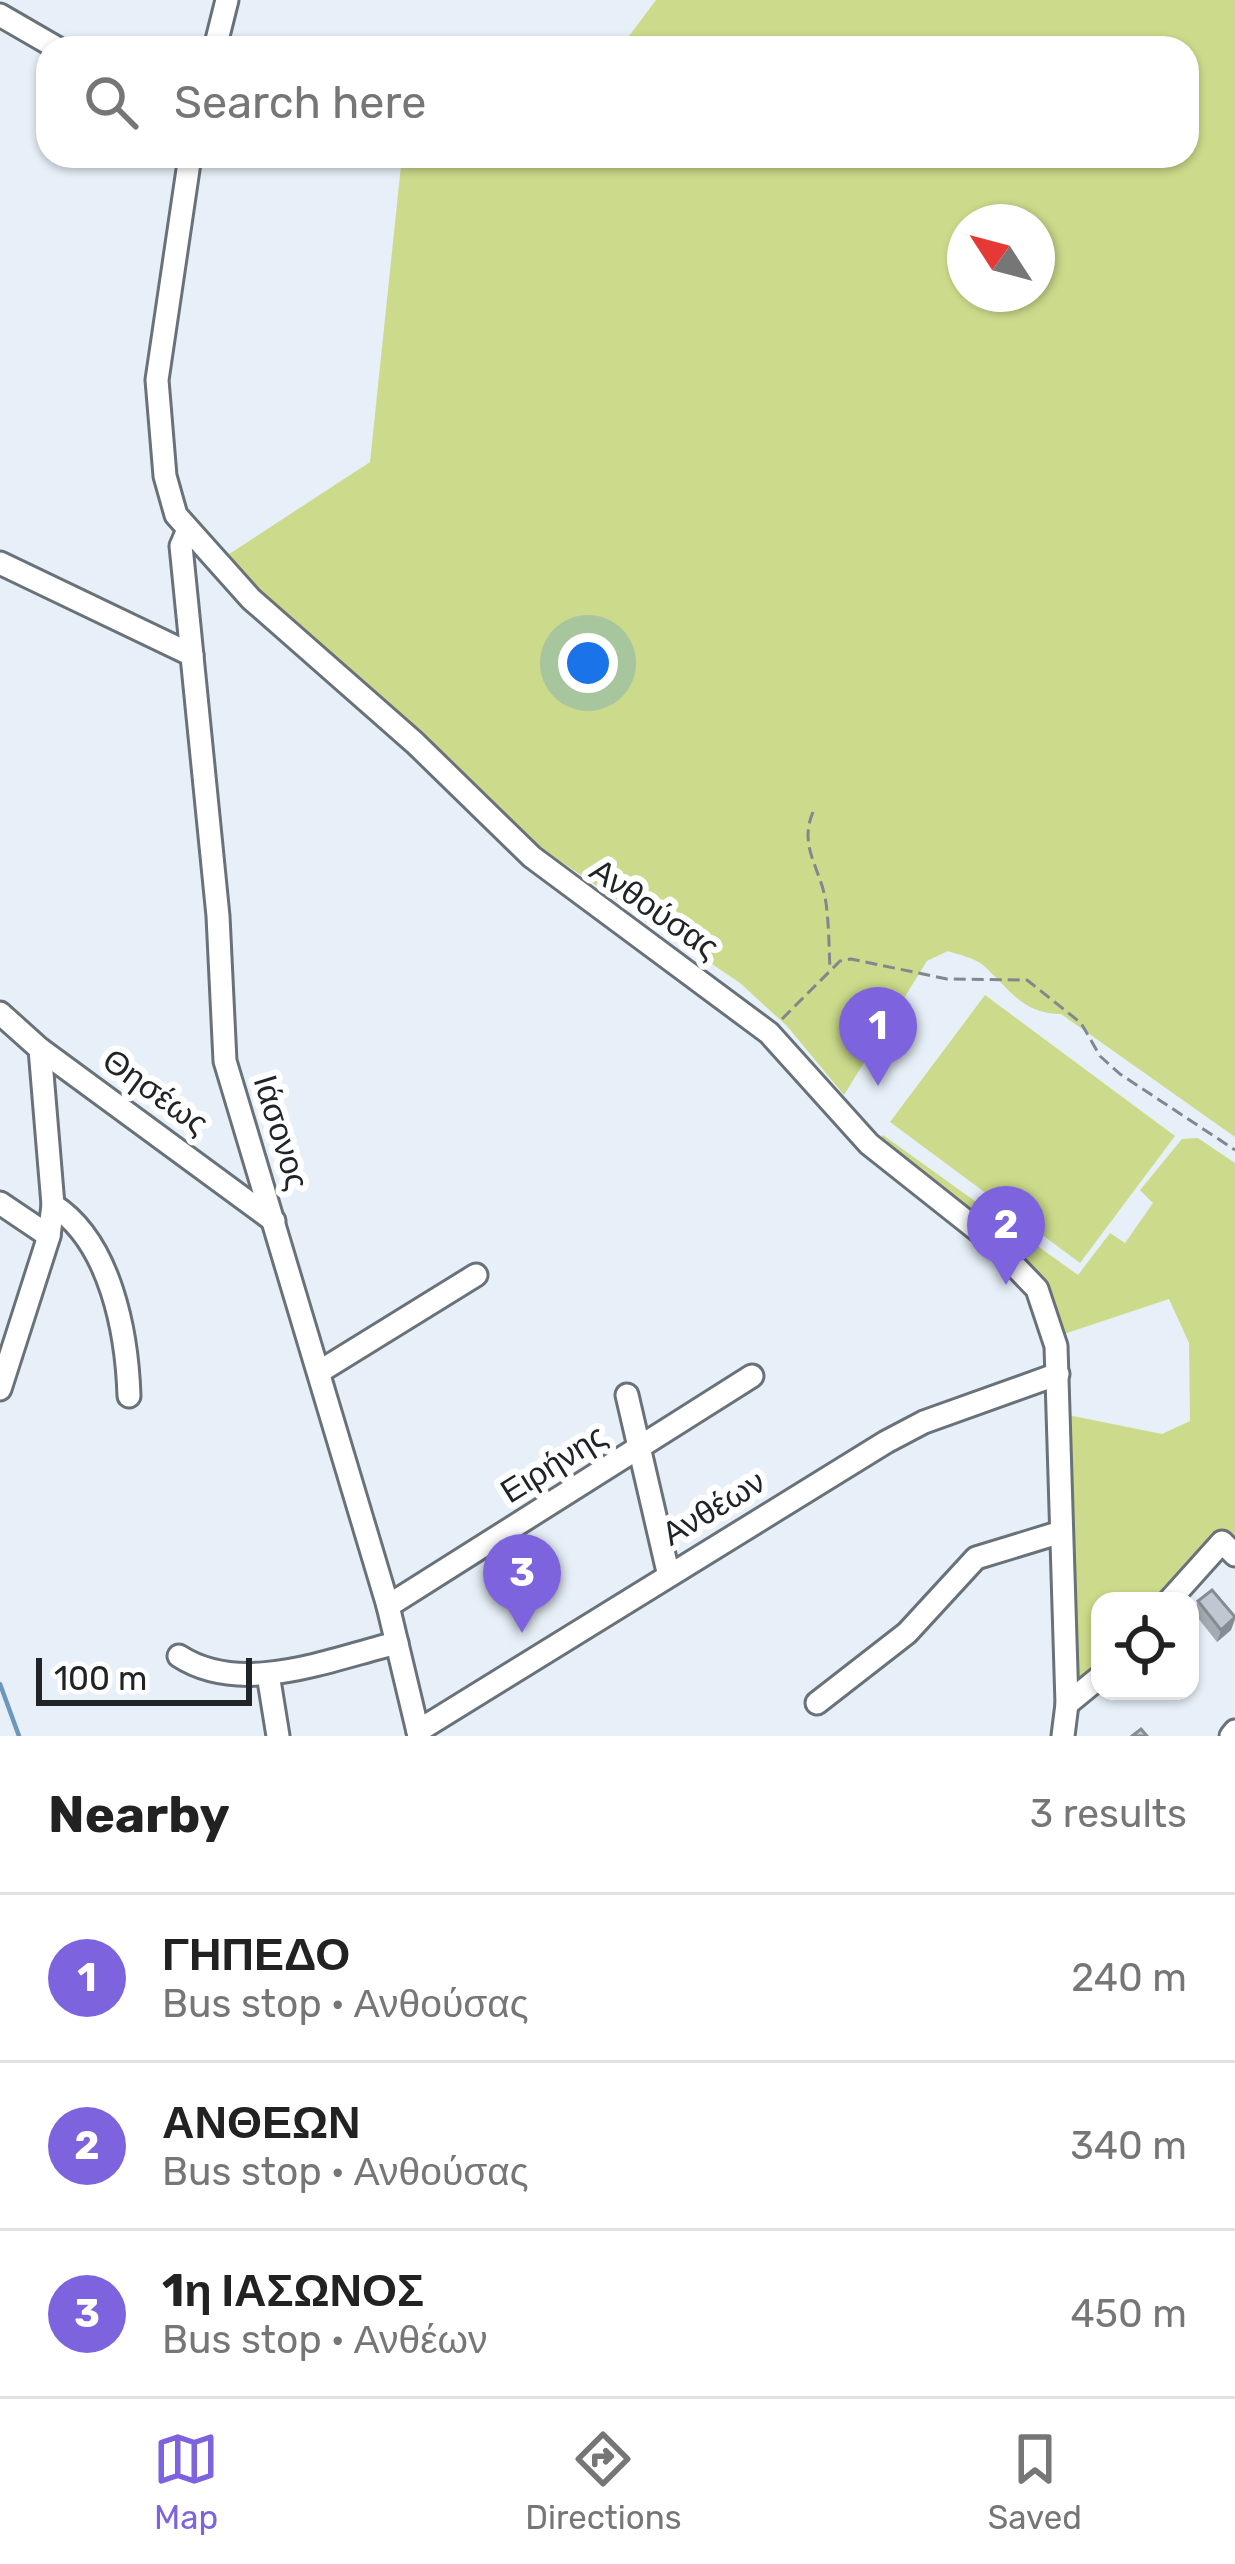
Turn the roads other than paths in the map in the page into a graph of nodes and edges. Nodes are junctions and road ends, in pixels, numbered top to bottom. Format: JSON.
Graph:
{"nodes":[{"id":1,"x":227,"y":0,"type":"edge"},
{"id":2,"x":0,"y":15,"type":"edge"},
{"id":3,"x":36,"y":36,"type":"edge"},
{"id":4,"x":218,"y":36,"type":"edge"},
{"id":5,"x":188,"y":168,"type":"edge"},
{"id":6,"x":187,"y":532,"type":"junction"},
{"id":7,"x":0,"y":563,"type":"edge"},
{"id":8,"x":190,"y":608,"type":"junction"},
{"id":9,"x":146,"y":632,"type":"junction"},
{"id":10,"x":192,"y":655,"type":"junction"},
{"id":11,"x":0,"y":1013,"type":"edge"},
{"id":12,"x":40,"y":1049,"type":"junction"},
{"id":13,"x":0,"y":1203,"type":"edge"},
{"id":14,"x":53,"y":1205,"type":"junction"},
{"id":15,"x":275,"y":1222,"type":"junction"},
{"id":16,"x":49,"y":1236,"type":"junction"},
{"id":17,"x":476,"y":1275,"type":"dead end"},
{"id":18,"x":319,"y":1372,"type":"junction"},
{"id":19,"x":1058,"y":1374,"type":"junction"},
{"id":20,"x":752,"y":1376,"type":"dead end"},
{"id":21,"x":0,"y":1389,"type":"edge"},
{"id":22,"x":628,"y":1395,"type":"dead end"},
{"id":23,"x":130,"y":1396,"type":"dead end"},
{"id":24,"x":637,"y":1450,"type":"junction"},
{"id":25,"x":1061,"y":1532,"type":"junction"},
{"id":26,"x":1229,"y":1548,"type":"edge"},
{"id":27,"x":668,"y":1572,"type":"junction"},
{"id":28,"x":1179,"y":1592,"type":"edge"},
{"id":29,"x":388,"y":1606,"type":"junction"},
{"id":30,"x":397,"y":1642,"type":"junction"},
{"id":31,"x":179,"y":1656,"type":"dead end"},
{"id":32,"x":268,"y":1674,"type":"junction"},
{"id":33,"x":1091,"y":1685,"type":"edge"},
{"id":34,"x":817,"y":1703,"type":"dead end"},
{"id":35,"x":1066,"y":1704,"type":"junction"},
{"id":36,"x":419,"y":1733,"type":"edge"},
{"id":37,"x":278,"y":1736,"type":"edge"},
{"id":38,"x":1063,"y":1736,"type":"edge"}],
"edges":[{"from":1,"to":4,"type":"street"},
{"from":2,"to":3,"type":"street"},
{"from":5,"to":6,"type":"street","name":"Ανθούσας"},
{"from":6,"to":8,"type":"street","name":"Ιάσονος"},
{"from":6,"to":19,"type":"street","name":"Ανθούσας"},
{"from":7,"to":9,"type":"street"},
{"from":8,"to":9,"type":"street"},
{"from":8,"to":10,"type":"street","name":"Ιάσονος"},
{"from":9,"to":10,"type":"street"},
{"from":10,"to":15,"type":"street","name":"Ιάσονος"},
{"from":11,"to":12,"type":"street","name":"Θησέως"},
{"from":12,"to":14,"type":"street"},
{"from":12,"to":15,"type":"street","name":"Θησέως"},
{"from":13,"to":16,"type":"street"},
{"from":14,"to":16,"type":"street"},
{"from":14,"to":23,"type":"street"},
{"from":15,"to":18,"type":"street","name":"Ιάσονος"},
{"from":16,"to":21,"type":"street"},
{"from":17,"to":18,"type":"street"},
{"from":18,"to":29,"type":"street","name":"Ιάσονος"},
{"from":19,"to":25,"type":"street","name":"Ανθούσας"},
{"from":19,"to":27,"type":"street","name":"Ανθέων"},
{"from":20,"to":24,"type":"street","name":"Ειρήνης"},
{"from":22,"to":24,"type":"street"},
{"from":24,"to":27,"type":"street"},
{"from":24,"to":29,"type":"street","name":"Ειρήνης"},
{"from":25,"to":34,"type":"street"},
{"from":25,"to":35,"type":"street","name":"Ανθούσας"},
{"from":26,"to":28,"type":"street"},
{"from":27,"to":36,"type":"street","name":"Ανθέων"},
{"from":29,"to":30,"type":"street","name":"Ιάσονος"},
{"from":30,"to":32,"type":"street"},
{"from":30,"to":36,"type":"street","name":"Ιάσονος"},
{"from":31,"to":32,"type":"street"},
{"from":32,"to":37,"type":"street"},
{"from":33,"to":35,"type":"street"},
{"from":35,"to":38,"type":"street","name":"Ανθούσας"}]}
